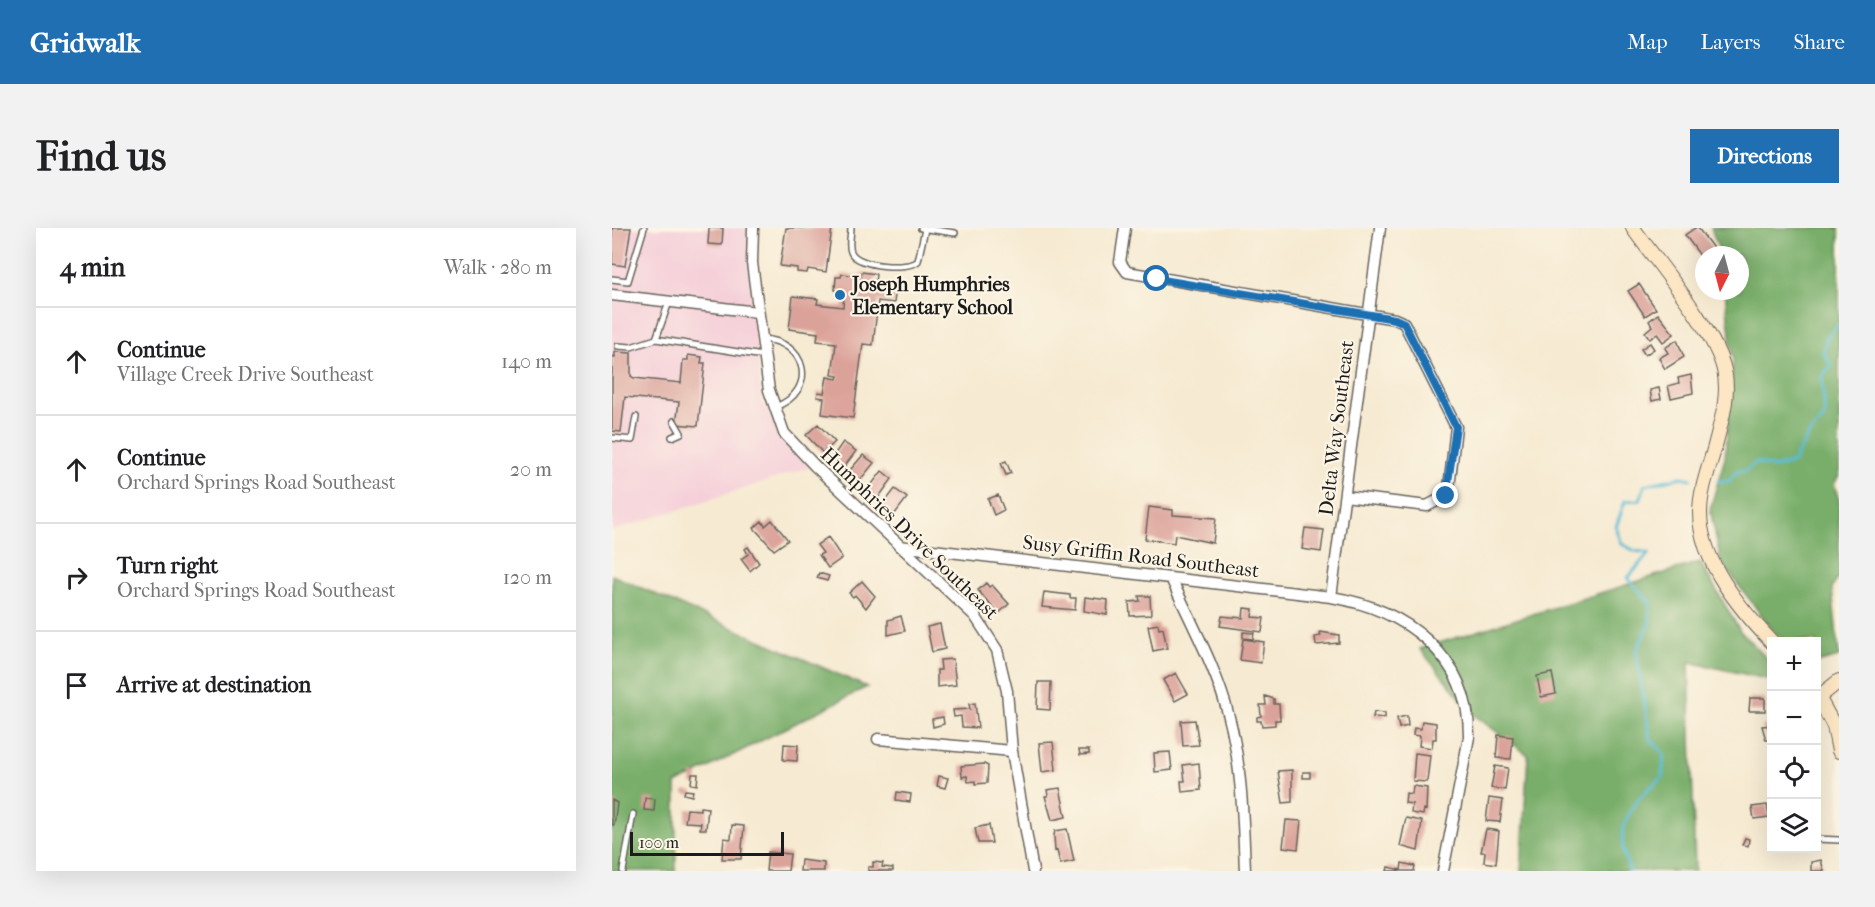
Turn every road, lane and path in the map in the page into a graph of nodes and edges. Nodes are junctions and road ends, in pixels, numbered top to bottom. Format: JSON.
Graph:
{"nodes":[{"id":1,"x":644,"y":228,"type":"edge"},
{"id":2,"x":753,"y":228,"type":"edge"},
{"id":3,"x":851,"y":228,"type":"edge"},
{"id":4,"x":923,"y":228,"type":"edge"},
{"id":5,"x":1125,"y":228,"type":"edge"},
{"id":6,"x":1380,"y":228,"type":"edge"},
{"id":7,"x":1633,"y":228,"type":"edge"},
{"id":8,"x":955,"y":233,"type":"dead end"},
{"id":9,"x":612,"y":279,"type":"edge"},
{"id":10,"x":612,"y":295,"type":"edge"},
{"id":11,"x":669,"y":302,"type":"junction"},
{"id":12,"x":757,"y":312,"type":"junction"},
{"id":13,"x":1368,"y":315,"type":"junction"},
{"id":14,"x":656,"y":339,"type":"junction"},
{"id":15,"x":761,"y":339,"type":"junction"},
{"id":16,"x":618,"y":346,"type":"dead end"},
{"id":17,"x":764,"y":356,"type":"junction"},
{"id":18,"x":774,"y":407,"type":"junction"},
{"id":19,"x":636,"y":417,"type":"dead end"},
{"id":20,"x":674,"y":421,"type":"dead end"},
{"id":21,"x":672,"y":436,"type":"dead end"},
{"id":22,"x":612,"y":438,"type":"edge"},
{"id":23,"x":1345,"y":496,"type":"junction"},
{"id":24,"x":899,"y":546,"type":"junction"},
{"id":25,"x":1171,"y":578,"type":"junction"},
{"id":26,"x":1331,"y":597,"type":"junction"},
{"id":27,"x":1768,"y":637,"type":"edge"},
{"id":28,"x":1839,"y":681,"type":"edge"},
{"id":29,"x":1821,"y":693,"type":"edge"},
{"id":30,"x":1821,"y":701,"type":"edge"},
{"id":31,"x":878,"y":739,"type":"dead end"},
{"id":32,"x":1012,"y":751,"type":"junction"},
{"id":33,"x":1839,"y":751,"type":"edge"},
{"id":34,"x":633,"y":814,"type":"dead end"},
{"id":35,"x":1821,"y":839,"type":"edge"},
{"id":36,"x":1839,"y":840,"type":"edge"},
{"id":37,"x":623,"y":871,"type":"edge"},
{"id":38,"x":1033,"y":871,"type":"edge"},
{"id":39,"x":1245,"y":871,"type":"edge"},
{"id":40,"x":1443,"y":871,"type":"edge"}],
"edges":[{"from":1,"to":9,"type":"lane"},
{"from":2,"to":12,"type":"street","name":"Humphries Drive Southeast"},
{"from":3,"to":4,"type":"lane"},
{"from":4,"to":8,"type":"lane"},
{"from":5,"to":13,"type":"street"},
{"from":6,"to":13,"type":"street","name":"Delta Way Southeast"},
{"from":7,"to":27,"type":"street"},
{"from":10,"to":11,"type":"street"},
{"from":11,"to":12,"type":"street"},
{"from":11,"to":14,"type":"lane"},
{"from":12,"to":15,"type":"street","name":"Humphries Drive Southeast"},
{"from":13,"to":23,"type":"street","name":"Delta Way Southeast"},
{"from":13,"to":23,"type":"street"},
{"from":14,"to":16,"type":"lane"},
{"from":14,"to":17,"type":"lane"},
{"from":15,"to":17,"type":"street","name":"Humphries Drive Southeast"},
{"from":15,"to":18,"type":"lane"},
{"from":17,"to":18,"type":"street","name":"Humphries Drive Southeast"},
{"from":18,"to":24,"type":"street","name":"Humphries Drive Southeast"},
{"from":19,"to":22,"type":"lane"},
{"from":20,"to":21,"type":"lane"},
{"from":23,"to":26,"type":"street","name":"Delta Way Southeast"},
{"from":24,"to":25,"type":"street","name":"Susy Griffin Road Southeast"},
{"from":24,"to":32,"type":"street","name":"Humphries Drive Southeast"},
{"from":25,"to":26,"type":"street","name":"Susy Griffin Road Southeast"},
{"from":25,"to":39,"type":"street"},
{"from":26,"to":40,"type":"street","name":"Susy Griffin Road Southeast"},
{"from":28,"to":29,"type":"street"},
{"from":30,"to":33,"type":"street"},
{"from":31,"to":32,"type":"street"},
{"from":32,"to":38,"type":"street","name":"Humphries Drive Southeast"},
{"from":34,"to":37,"type":"lane"},
{"from":35,"to":36,"type":"lane"}]}
